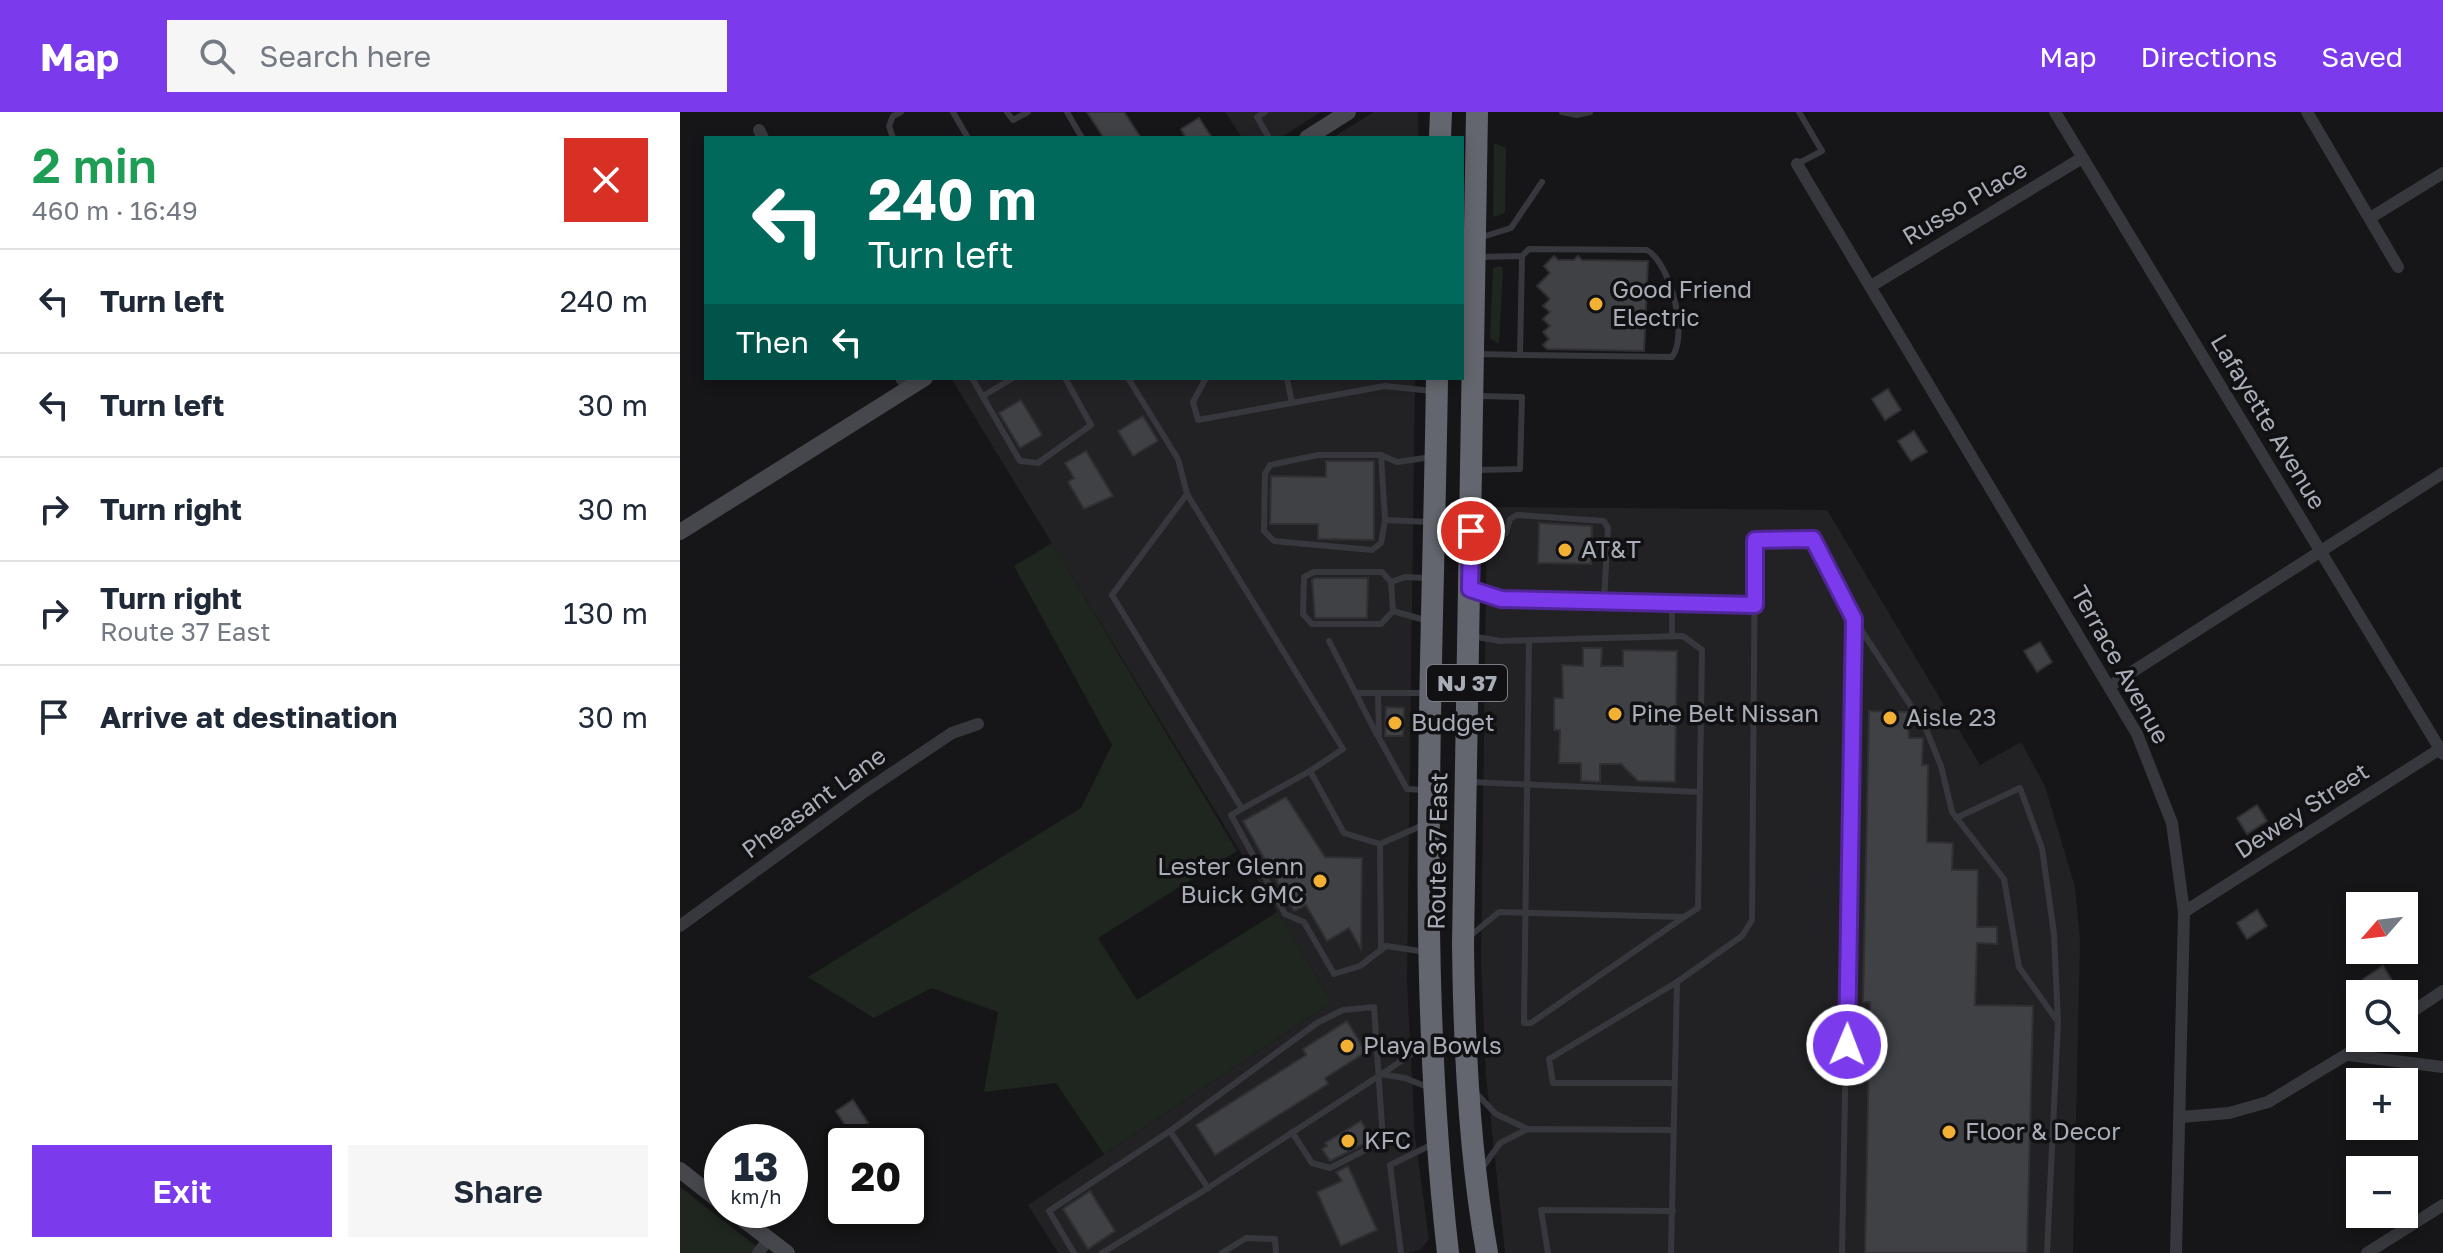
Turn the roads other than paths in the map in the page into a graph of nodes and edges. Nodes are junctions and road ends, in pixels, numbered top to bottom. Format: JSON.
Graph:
{"nodes":[{"id":1,"x":901,"y":112,"type":"edge"},
{"id":2,"x":1007,"y":112,"type":"edge"},
{"id":3,"x":1028,"y":112,"type":"edge"},
{"id":4,"x":1067,"y":112,"type":"edge"},
{"id":5,"x":1265,"y":112,"type":"edge"},
{"id":6,"x":1348,"y":112,"type":"edge"},
{"id":7,"x":1441,"y":112,"type":"edge"},
{"id":8,"x":1477,"y":112,"type":"edge"},
{"id":9,"x":1562,"y":112,"type":"edge"},
{"id":10,"x":1590,"y":112,"type":"edge"},
{"id":11,"x":1799,"y":112,"type":"edge"},
{"id":12,"x":2055,"y":112,"type":"edge"},
{"id":13,"x":2307,"y":112,"type":"edge"},
{"id":14,"x":957,"y":113,"type":"edge"},
{"id":15,"x":1255,"y":115,"type":"edge"},
{"id":16,"x":892,"y":136,"type":"edge"},
{"id":17,"x":967,"y":136,"type":"edge"},
{"id":18,"x":1081,"y":136,"type":"edge"},
{"id":19,"x":1268,"y":136,"type":"edge"},
{"id":20,"x":1310,"y":136,"type":"edge"},
{"id":21,"x":1440,"y":136,"type":"edge"},
{"id":22,"x":2082,"y":158,"type":"junction"},
{"id":23,"x":1797,"y":164,"type":"joint"},
{"id":24,"x":2443,"y":173,"type":"edge"},
{"id":25,"x":1542,"y":182,"type":"dead end"},
{"id":26,"x":2370,"y":218,"type":"junction"},
{"id":27,"x":1475,"y":248,"type":"junction"},
{"id":28,"x":1522,"y":256,"type":"junction"},
{"id":29,"x":2398,"y":267,"type":"dead end"},
{"id":30,"x":1871,"y":286,"type":"junction"},
{"id":31,"x":1473,"y":354,"type":"junction"},
{"id":32,"x":1520,"y":355,"type":"junction"},
{"id":33,"x":973,"y":380,"type":"edge"},
{"id":34,"x":1010,"y":380,"type":"edge"},
{"id":35,"x":1066,"y":380,"type":"edge"},
{"id":36,"x":1129,"y":380,"type":"edge"},
{"id":37,"x":1205,"y":380,"type":"edge"},
{"id":38,"x":1287,"y":380,"type":"edge"},
{"id":39,"x":1384,"y":382,"type":"edge"},
{"id":40,"x":905,"y":383,"type":"edge"},
{"id":41,"x":1436,"y":385,"type":"edge"},
{"id":42,"x":983,"y":396,"type":"junction"},
{"id":43,"x":1473,"y":396,"type":"junction"},
{"id":44,"x":1292,"y":403,"type":"junction"},
{"id":45,"x":1381,"y":455,"type":"junction"},
{"id":46,"x":1436,"y":456,"type":"junction"},
{"id":47,"x":1472,"y":470,"type":"junction"},
{"id":48,"x":2443,"y":473,"type":"edge"},
{"id":49,"x":1187,"y":494,"type":"junction"},
{"id":50,"x":1385,"y":520,"type":"junction"},
{"id":51,"x":1435,"y":523,"type":"junction"},
{"id":52,"x":1471,"y":531,"type":"junction"},
{"id":53,"x":680,"y":532,"type":"edge"},
{"id":54,"x":2321,"y":551,"type":"junction"},
{"id":55,"x":1434,"y":578,"type":"junction"},
{"id":56,"x":1391,"y":582,"type":"junction"},
{"id":57,"x":1470,"y":589,"type":"junction"},
{"id":58,"x":1604,"y":601,"type":"junction"},
{"id":59,"x":1672,"y":603,"type":"junction"},
{"id":60,"x":1755,"y":605,"type":"junction"},
{"id":61,"x":1393,"y":611,"type":"junction"},
{"id":62,"x":1854,"y":619,"type":"junction"},
{"id":63,"x":1434,"y":622,"type":"junction"},
{"id":64,"x":1469,"y":635,"type":"junction"},
{"id":65,"x":1672,"y":636,"type":"junction"},
{"id":66,"x":1529,"y":640,"type":"junction"},
{"id":67,"x":1329,"y":641,"type":"dead end"},
{"id":68,"x":2110,"y":686,"type":"junction"},
{"id":69,"x":1356,"y":693,"type":"junction"},
{"id":70,"x":1378,"y":693,"type":"junction"},
{"id":71,"x":1432,"y":693,"type":"junction"},
{"id":72,"x":978,"y":724,"type":"dead end"},
{"id":73,"x":1379,"y":738,"type":"junction"},
{"id":74,"x":2442,"y":750,"type":"edge"},
{"id":75,"x":1310,"y":771,"type":"junction"},
{"id":76,"x":1525,"y":781,"type":"junction"},
{"id":77,"x":1464,"y":782,"type":"junction"},
{"id":78,"x":1430,"y":790,"type":"junction"},
{"id":79,"x":1699,"y":792,"type":"junction"},
{"id":80,"x":1242,"y":809,"type":"junction"},
{"id":81,"x":1956,"y":818,"type":"junction"},
{"id":82,"x":1430,"y":822,"type":"junction"},
{"id":83,"x":1380,"y":844,"type":"junction"},
{"id":84,"x":1523,"y":912,"type":"junction"},
{"id":85,"x":2184,"y":912,"type":"junction"},
{"id":86,"x":1684,"y":917,"type":"junction"},
{"id":87,"x":680,"y":926,"type":"edge"},
{"id":88,"x":1463,"y":944,"type":"junction"},
{"id":89,"x":1381,"y":950,"type":"junction"},
{"id":90,"x":1429,"y":952,"type":"junction"},
{"id":91,"x":1677,"y":982,"type":"junction"},
{"id":92,"x":2443,"y":991,"type":"edge"},
{"id":93,"x":2418,"y":1008,"type":"edge"},
{"id":94,"x":2058,"y":1022,"type":"junction"},
{"id":95,"x":1431,"y":1041,"type":"junction"},
{"id":96,"x":2353,"y":1052,"type":"edge"},
{"id":97,"x":2348,"y":1055,"type":"junction"},
{"id":98,"x":2443,"y":1067,"type":"edge"},
{"id":99,"x":1380,"y":1074,"type":"junction"},
{"id":100,"x":1468,"y":1083,"type":"junction"},
{"id":101,"x":1674,"y":1083,"type":"junction"},
{"id":102,"x":1435,"y":1090,"type":"junction"},
{"id":103,"x":2181,"y":1117,"type":"junction"},
{"id":104,"x":1528,"y":1129,"type":"junction"},
{"id":105,"x":1672,"y":1130,"type":"junction"},
{"id":106,"x":1170,"y":1131,"type":"junction"},
{"id":107,"x":1292,"y":1132,"type":"junction"},
{"id":108,"x":1436,"y":1143,"type":"junction"},
{"id":109,"x":680,"y":1170,"type":"edge"},
{"id":110,"x":1476,"y":1181,"type":"junction"},
{"id":111,"x":1208,"y":1188,"type":"junction"},
{"id":112,"x":704,"y":1189,"type":"edge"},
{"id":113,"x":2443,"y":1205,"type":"edge"},
{"id":114,"x":1673,"y":1211,"type":"junction"},
{"id":115,"x":755,"y":1228,"type":"edge"},
{"id":116,"x":769,"y":1239,"type":"junction"},
{"id":117,"x":758,"y":1253,"type":"edge"},
{"id":118,"x":787,"y":1253,"type":"edge"},
{"id":119,"x":1074,"y":1253,"type":"edge"},
{"id":120,"x":1102,"y":1253,"type":"edge"},
{"id":121,"x":1222,"y":1253,"type":"edge"},
{"id":122,"x":1276,"y":1253,"type":"edge"},
{"id":123,"x":1401,"y":1253,"type":"edge"},
{"id":124,"x":1448,"y":1253,"type":"edge"},
{"id":125,"x":1487,"y":1253,"type":"edge"},
{"id":126,"x":1548,"y":1253,"type":"edge"},
{"id":127,"x":1671,"y":1253,"type":"edge"},
{"id":128,"x":1842,"y":1253,"type":"edge"},
{"id":129,"x":2047,"y":1253,"type":"edge"},
{"id":130,"x":2176,"y":1253,"type":"edge"},
{"id":131,"x":2367,"y":1253,"type":"edge"}],
"edges":[{"from":1,"to":16,"type":"lane"},
{"from":2,"to":3,"type":"lane"},
{"from":4,"to":18,"type":"lane"},
{"from":5,"to":15,"type":"lane"},
{"from":6,"to":20,"type":"street"},
{"from":7,"to":21,"type":"highway"},
{"from":8,"to":27,"type":"highway","name":"Route 37 East","number":"NJ 37"},
{"from":9,"to":10,"type":"lane"},
{"from":11,"to":23,"type":"lane"},
{"from":12,"to":22,"type":"street","name":"Lafayette Avenue"},
{"from":13,"to":26,"type":"street"},
{"from":14,"to":17,"type":"lane"},
{"from":15,"to":19,"type":"lane"},
{"from":22,"to":30,"type":"street","name":"Russo Place"},
{"from":22,"to":54,"type":"street","name":"Lafayette Avenue"},
{"from":23,"to":30,"type":"street","name":"Terrace Avenue"},
{"from":24,"to":26,"type":"street"},
{"from":25,"to":27,"type":"lane"},
{"from":26,"to":29,"type":"street"},
{"from":27,"to":28,"type":"lane"},
{"from":27,"to":31,"type":"highway","name":"Route 37 East","number":"NJ 37"},
{"from":28,"to":32,"type":"lane"},
{"from":28,"to":32,"type":"lane"},
{"from":30,"to":68,"type":"street","name":"Terrace Avenue"},
{"from":31,"to":32,"type":"lane"},
{"from":31,"to":43,"type":"highway","name":"Route 37 East","number":"NJ 37"},
{"from":33,"to":42,"type":"lane"},
{"from":34,"to":42,"type":"lane"},
{"from":35,"to":42,"type":"lane"},
{"from":36,"to":49,"type":"lane"},
{"from":37,"to":44,"type":"lane"},
{"from":38,"to":44,"type":"lane"},
{"from":39,"to":41,"type":"lane"},
{"from":39,"to":44,"type":"lane"},
{"from":40,"to":53,"type":"street"},
{"from":41,"to":46,"type":"highway","name":"Route 37 East","number":"NJ 37"},
{"from":43,"to":47,"type":"highway","name":"Route 37 East","number":"NJ 37"},
{"from":43,"to":47,"type":"lane"},
{"from":45,"to":46,"type":"lane"},
{"from":45,"to":50,"type":"lane"},
{"from":45,"to":50,"type":"lane"},
{"from":46,"to":51,"type":"highway","name":"Route 37 East","number":"NJ 37"},
{"from":47,"to":52,"type":"highway","name":"Route 37 East","number":"NJ 37"},
{"from":48,"to":54,"type":"street"},
{"from":49,"to":75,"type":"lane"},
{"from":49,"to":80,"type":"lane"},
{"from":50,"to":51,"type":"lane"},
{"from":51,"to":55,"type":"highway","name":"Route 37 East","number":"NJ 37"},
{"from":52,"to":57,"type":"highway","name":"Route 37 East","number":"NJ 37"},
{"from":52,"to":58,"type":"lane"},
{"from":54,"to":68,"type":"street"},
{"from":54,"to":74,"type":"street","name":"Lafayette Avenue"},
{"from":55,"to":56,"type":"lane"},
{"from":55,"to":63,"type":"highway","name":"Route 37 East","number":"NJ 37"},
{"from":56,"to":61,"type":"lane"},
{"from":56,"to":61,"type":"lane"},
{"from":57,"to":58,"type":"lane"},
{"from":57,"to":64,"type":"highway","name":"Route 37 East","number":"NJ 37"},
{"from":58,"to":59,"type":"lane"},
{"from":59,"to":60,"type":"lane"},
{"from":59,"to":65,"type":"lane"},
{"from":60,"to":62,"type":"lane"},
{"from":60,"to":91,"type":"lane"},
{"from":61,"to":63,"type":"lane"},
{"from":62,"to":81,"type":"lane"},
{"from":62,"to":128,"type":"lane"},
{"from":63,"to":71,"type":"highway","name":"Route 37 East","number":"NJ 37"},
{"from":64,"to":66,"type":"lane"},
{"from":64,"to":77,"type":"highway","name":"Route 37 East","number":"NJ 37"},
{"from":65,"to":66,"type":"lane"},
{"from":65,"to":79,"type":"lane"},
{"from":66,"to":76,"type":"lane"},
{"from":67,"to":69,"type":"lane"},
{"from":68,"to":85,"type":"street","name":"Terrace Avenue"},
{"from":69,"to":70,"type":"lane"},
{"from":69,"to":73,"type":"lane"},
{"from":70,"to":71,"type":"lane"},
{"from":70,"to":73,"type":"lane"},
{"from":71,"to":78,"type":"highway","name":"Route 37 East","number":"NJ 37"},
{"from":72,"to":87,"type":"street","name":"Pheasant Lane"},
{"from":73,"to":78,"type":"lane"},
{"from":74,"to":85,"type":"street","name":"Dewey Street"},
{"from":75,"to":80,"type":"lane"},
{"from":75,"to":83,"type":"lane"},
{"from":76,"to":77,"type":"lane"},
{"from":76,"to":79,"type":"lane"},
{"from":76,"to":84,"type":"lane"},
{"from":77,"to":88,"type":"highway","name":"Route 37 East","number":"NJ 37"},
{"from":78,"to":82,"type":"highway","name":"Route 37 East","number":"NJ 37"},
{"from":79,"to":86,"type":"lane"},
{"from":80,"to":89,"type":"lane"},
{"from":81,"to":94,"type":"lane"},
{"from":81,"to":94,"type":"lane"},
{"from":82,"to":83,"type":"lane"},
{"from":82,"to":90,"type":"highway","name":"Route 37 East","number":"NJ 37"},
{"from":83,"to":89,"type":"lane"},
{"from":84,"to":86,"type":"lane"},
{"from":84,"to":86,"type":"lane"},
{"from":84,"to":88,"type":"lane"},
{"from":85,"to":103,"type":"street","name":"Terrace Avenue"},
{"from":88,"to":100,"type":"highway","name":"Route 37 East","number":"NJ 37"},
{"from":89,"to":90,"type":"lane"},
{"from":90,"to":95,"type":"highway","name":"Route 37 East","number":"NJ 37"},
{"from":91,"to":101,"type":"lane"},
{"from":91,"to":101,"type":"lane"},
{"from":92,"to":93,"type":"street"},
{"from":94,"to":129,"type":"lane"},
{"from":95,"to":99,"type":"lane"},
{"from":95,"to":102,"type":"highway","name":"Route 37 East","number":"NJ 37"},
{"from":96,"to":97,"type":"street"},
{"from":97,"to":98,"type":"street"},
{"from":97,"to":103,"type":"street"},
{"from":99,"to":102,"type":"lane"},
{"from":99,"to":106,"type":"lane"},
{"from":99,"to":107,"type":"lane"},
{"from":99,"to":107,"type":"lane"},
{"from":100,"to":104,"type":"lane"},
{"from":100,"to":110,"type":"highway","name":"Route 37 East","number":"NJ 37"},
{"from":101,"to":105,"type":"lane"},
{"from":102,"to":108,"type":"highway","name":"Route 37 East","number":"NJ 37"},
{"from":103,"to":130,"type":"street","name":"Terrace Avenue"},
{"from":104,"to":105,"type":"lane"},
{"from":104,"to":110,"type":"lane"},
{"from":105,"to":114,"type":"lane"},
{"from":106,"to":111,"type":"lane"},
{"from":106,"to":119,"type":"lane"},
{"from":107,"to":111,"type":"lane"},
{"from":108,"to":123,"type":"lane"},
{"from":108,"to":124,"type":"highway","name":"Route 37 East","number":"NJ 37"},
{"from":109,"to":112,"type":"street"},
{"from":110,"to":125,"type":"highway","name":"Route 37 East","number":"NJ 37"},
{"from":111,"to":120,"type":"lane"},
{"from":113,"to":131,"type":"street"},
{"from":114,"to":126,"type":"lane"},
{"from":114,"to":127,"type":"lane"},
{"from":115,"to":116,"type":"street"},
{"from":116,"to":117,"type":"street"},
{"from":116,"to":118,"type":"street"},
{"from":121,"to":122,"type":"lane"}]}
